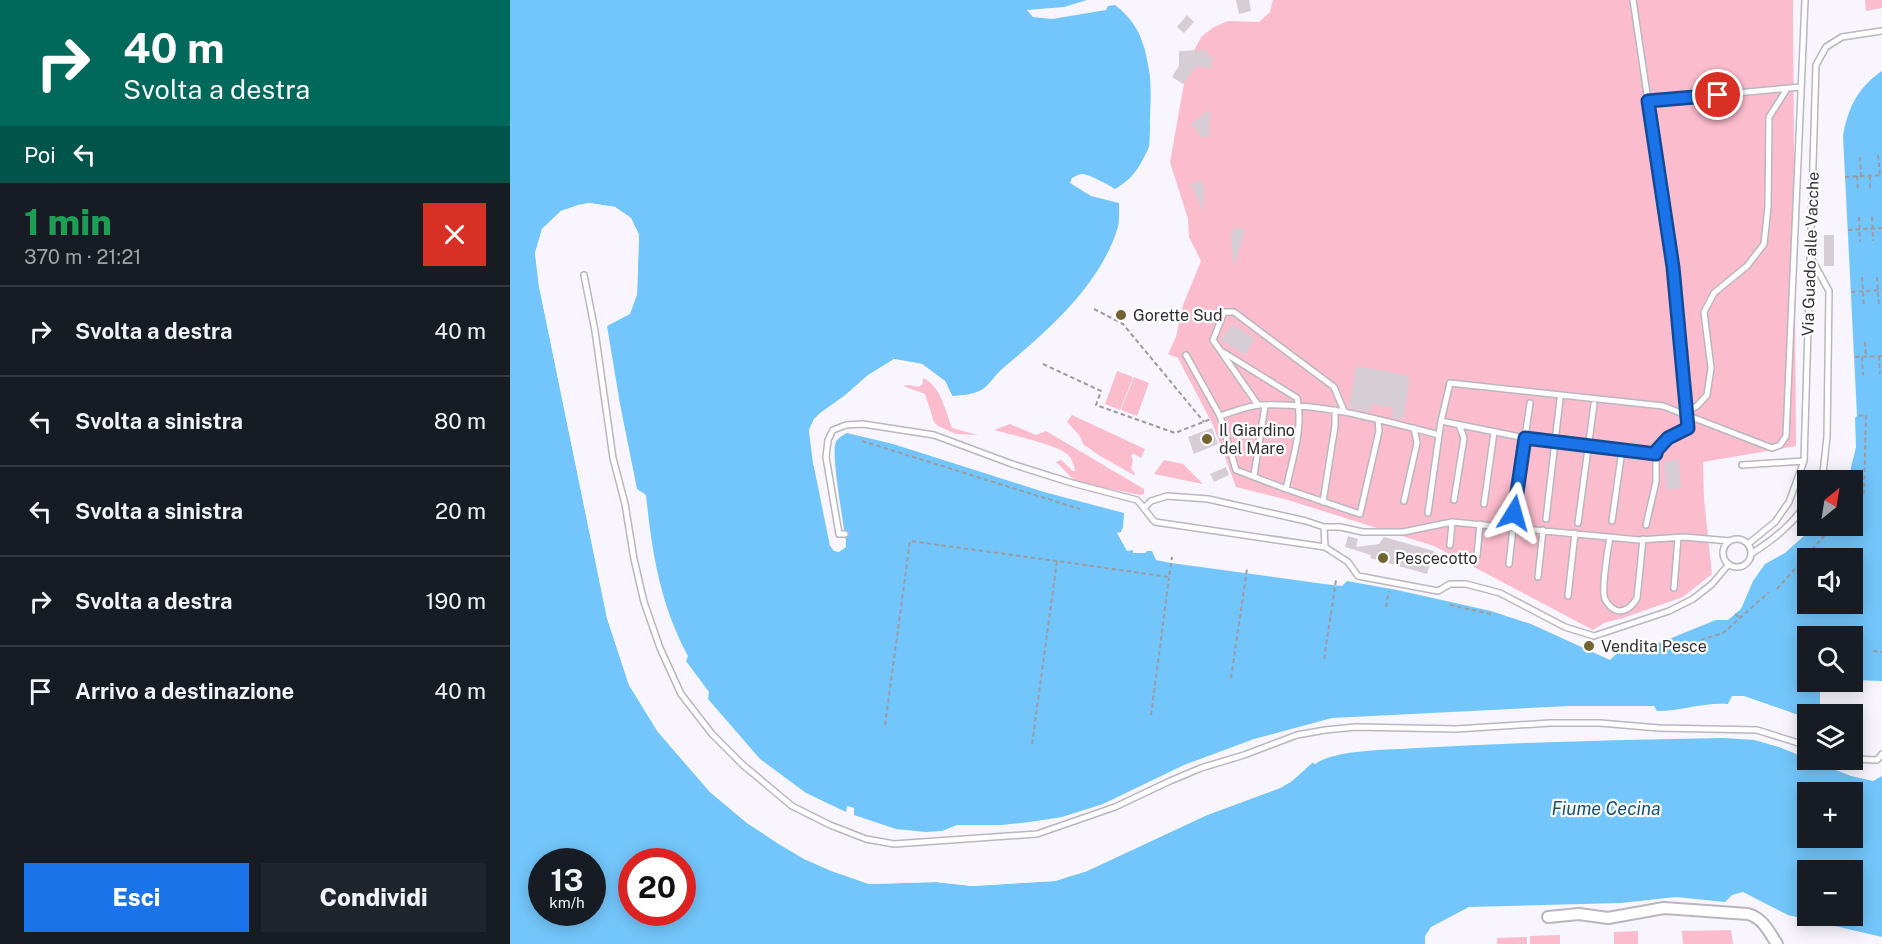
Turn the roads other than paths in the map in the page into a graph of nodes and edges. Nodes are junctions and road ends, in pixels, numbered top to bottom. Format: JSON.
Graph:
{"nodes":[{"id":1,"x":1633,"y":0,"type":"edge"},
{"id":2,"x":1805,"y":0,"type":"edge"},
{"id":3,"x":1882,"y":31,"type":"edge"},
{"id":4,"x":1802,"y":87,"type":"junction"},
{"id":5,"x":1787,"y":89,"type":"junction"},
{"id":6,"x":1648,"y":101,"type":"junction"},
{"id":7,"x":1810,"y":256,"type":"junction"},
{"id":8,"x":584,"y":275,"type":"dead end"},
{"id":9,"x":1219,"y":349,"type":"junction"},
{"id":10,"x":1186,"y":355,"type":"dead end"},
{"id":11,"x":1560,"y":399,"type":"dead end"},
{"id":12,"x":1530,"y":402,"type":"dead end"},
{"id":13,"x":1594,"y":404,"type":"dead end"},
{"id":14,"x":1262,"y":406,"type":"junction"},
{"id":15,"x":1299,"y":406,"type":"junction"},
{"id":16,"x":1335,"y":410,"type":"junction"},
{"id":17,"x":1344,"y":411,"type":"junction"},
{"id":18,"x":1688,"y":413,"type":"junction"},
{"id":19,"x":1220,"y":416,"type":"junction"},
{"id":20,"x":1378,"y":420,"type":"junction"},
{"id":21,"x":1442,"y":421,"type":"junction"},
{"id":22,"x":1459,"y":425,"type":"junction"},
{"id":23,"x":1414,"y":428,"type":"junction"},
{"id":24,"x":1494,"y":432,"type":"junction"},
{"id":25,"x":1439,"y":435,"type":"junction"},
{"id":26,"x":1525,"y":438,"type":"junction"},
{"id":27,"x":1556,"y":442,"type":"junction"},
{"id":28,"x":1588,"y":446,"type":"junction"},
{"id":29,"x":1622,"y":450,"type":"junction"},
{"id":30,"x":1656,"y":454,"type":"junction"},
{"id":31,"x":1804,"y":462,"type":"junction"},
{"id":32,"x":1742,"y":465,"type":"dead end"},
{"id":33,"x":1822,"y":470,"type":"edge"},
{"id":34,"x":1254,"y":476,"type":"junction"},
{"id":35,"x":1286,"y":489,"type":"junction"},
{"id":36,"x":1454,"y":500,"type":"dead end"},
{"id":37,"x":1404,"y":501,"type":"dead end"},
{"id":38,"x":1323,"y":502,"type":"junction"},
{"id":39,"x":1484,"y":504,"type":"dead end"},
{"id":40,"x":1145,"y":507,"type":"junction"},
{"id":41,"x":1428,"y":513,"type":"dead end"},
{"id":42,"x":1514,"y":513,"type":"dead end"},
{"id":43,"x":1797,"y":517,"type":"edge"},
{"id":44,"x":1546,"y":519,"type":"dead end"},
{"id":45,"x":1612,"y":521,"type":"dead end"},
{"id":46,"x":1452,"y":522,"type":"junction"},
{"id":47,"x":1578,"y":523,"type":"dead end"},
{"id":48,"x":1480,"y":524,"type":"junction"},
{"id":49,"x":1646,"y":525,"type":"dead end"},
{"id":50,"x":1324,"y":527,"type":"junction"},
{"id":51,"x":1513,"y":528,"type":"junction"},
{"id":52,"x":1543,"y":530,"type":"junction"},
{"id":53,"x":1575,"y":533,"type":"junction"},
{"id":54,"x":845,"y":534,"type":"dead end"},
{"id":55,"x":1610,"y":537,"type":"junction"},
{"id":56,"x":1678,"y":538,"type":"junction"},
{"id":57,"x":1643,"y":539,"type":"junction"},
{"id":58,"x":1730,"y":541,"type":"junction"},
{"id":59,"x":1748,"y":544,"type":"junction"},
{"id":60,"x":1450,"y":545,"type":"dead end"},
{"id":61,"x":1325,"y":547,"type":"junction"},
{"id":62,"x":1751,"y":554,"type":"junction"},
{"id":63,"x":1477,"y":555,"type":"dead end"},
{"id":64,"x":1509,"y":564,"type":"dead end"},
{"id":65,"x":1729,"y":564,"type":"junction"},
{"id":66,"x":1538,"y":577,"type":"dead end"},
{"id":67,"x":1674,"y":588,"type":"dead end"},
{"id":68,"x":1568,"y":596,"type":"dead end"},
{"id":69,"x":1797,"y":743,"type":"edge"},
{"id":70,"x":1882,"y":754,"type":"edge"},
{"id":71,"x":1863,"y":759,"type":"edge"},
{"id":72,"x":1548,"y":917,"type":"dead end"},
{"id":73,"x":1777,"y":944,"type":"edge"}],
"edges":[{"from":1,"to":6,"type":"lane"},
{"from":2,"to":4,"type":"lane"},
{"from":3,"to":7,"type":"lane","name":"Via Guado alle Vacche"},
{"from":4,"to":5,"type":"lane"},
{"from":4,"to":18,"type":"lane"},
{"from":5,"to":6,"type":"lane"},
{"from":5,"to":18,"type":"lane"},
{"from":6,"to":18,"type":"lane"},
{"from":7,"to":31,"type":"lane","name":"Via Guado alle Vacche"},
{"from":7,"to":33,"type":"lane"},
{"from":8,"to":69,"type":"lane"},
{"from":9,"to":14,"type":"lane"},
{"from":9,"to":15,"type":"lane"},
{"from":9,"to":17,"type":"lane"},
{"from":10,"to":19,"type":"lane"},
{"from":11,"to":27,"type":"lane"},
{"from":12,"to":26,"type":"lane"},
{"from":13,"to":28,"type":"lane"},
{"from":14,"to":15,"type":"lane"},
{"from":14,"to":19,"type":"lane"},
{"from":14,"to":34,"type":"lane"},
{"from":15,"to":16,"type":"lane"},
{"from":15,"to":35,"type":"lane"},
{"from":16,"to":17,"type":"lane"},
{"from":16,"to":38,"type":"lane"},
{"from":17,"to":20,"type":"lane"},
{"from":18,"to":21,"type":"lane"},
{"from":18,"to":30,"type":"lane"},
{"from":19,"to":34,"type":"lane"},
{"from":20,"to":23,"type":"lane"},
{"from":20,"to":38,"type":"lane"},
{"from":21,"to":22,"type":"lane"},
{"from":21,"to":25,"type":"lane"},
{"from":22,"to":24,"type":"lane"},
{"from":22,"to":36,"type":"lane"},
{"from":23,"to":25,"type":"lane"},
{"from":23,"to":37,"type":"lane"},
{"from":24,"to":26,"type":"lane"},
{"from":24,"to":39,"type":"lane"},
{"from":25,"to":41,"type":"lane"},
{"from":26,"to":27,"type":"lane"},
{"from":26,"to":42,"type":"lane"},
{"from":27,"to":28,"type":"lane"},
{"from":27,"to":44,"type":"lane"},
{"from":28,"to":29,"type":"lane"},
{"from":28,"to":47,"type":"lane"},
{"from":29,"to":30,"type":"lane"},
{"from":29,"to":45,"type":"lane"},
{"from":30,"to":49,"type":"lane"},
{"from":31,"to":32,"type":"lane"},
{"from":31,"to":59,"type":"lane","name":"Via Guado alle Vacche"},
{"from":34,"to":35,"type":"lane"},
{"from":35,"to":38,"type":"lane"},
{"from":40,"to":50,"type":"lane"},
{"from":40,"to":54,"type":"lane"},
{"from":40,"to":61,"type":"lane"},
{"from":43,"to":62,"type":"lane"},
{"from":46,"to":48,"type":"lane"},
{"from":46,"to":50,"type":"lane"},
{"from":46,"to":60,"type":"lane"},
{"from":48,"to":51,"type":"lane"},
{"from":48,"to":63,"type":"lane"},
{"from":50,"to":61,"type":"lane"},
{"from":51,"to":52,"type":"lane"},
{"from":51,"to":64,"type":"lane"},
{"from":52,"to":53,"type":"lane"},
{"from":52,"to":66,"type":"lane"},
{"from":53,"to":55,"type":"lane"},
{"from":53,"to":68,"type":"lane"},
{"from":55,"to":57,"type":"lane"},
{"from":55,"to":57,"type":"lane"},
{"from":56,"to":57,"type":"lane"},
{"from":56,"to":58,"type":"lane"},
{"from":56,"to":67,"type":"lane"},
{"from":58,"to":59,"type":"lane"},
{"from":58,"to":65,"type":"lane"},
{"from":59,"to":62,"type":"lane"},
{"from":61,"to":65,"type":"lane"},
{"from":62,"to":65,"type":"lane"},
{"from":70,"to":71,"type":"lane"},
{"from":72,"to":73,"type":"street"}]}
